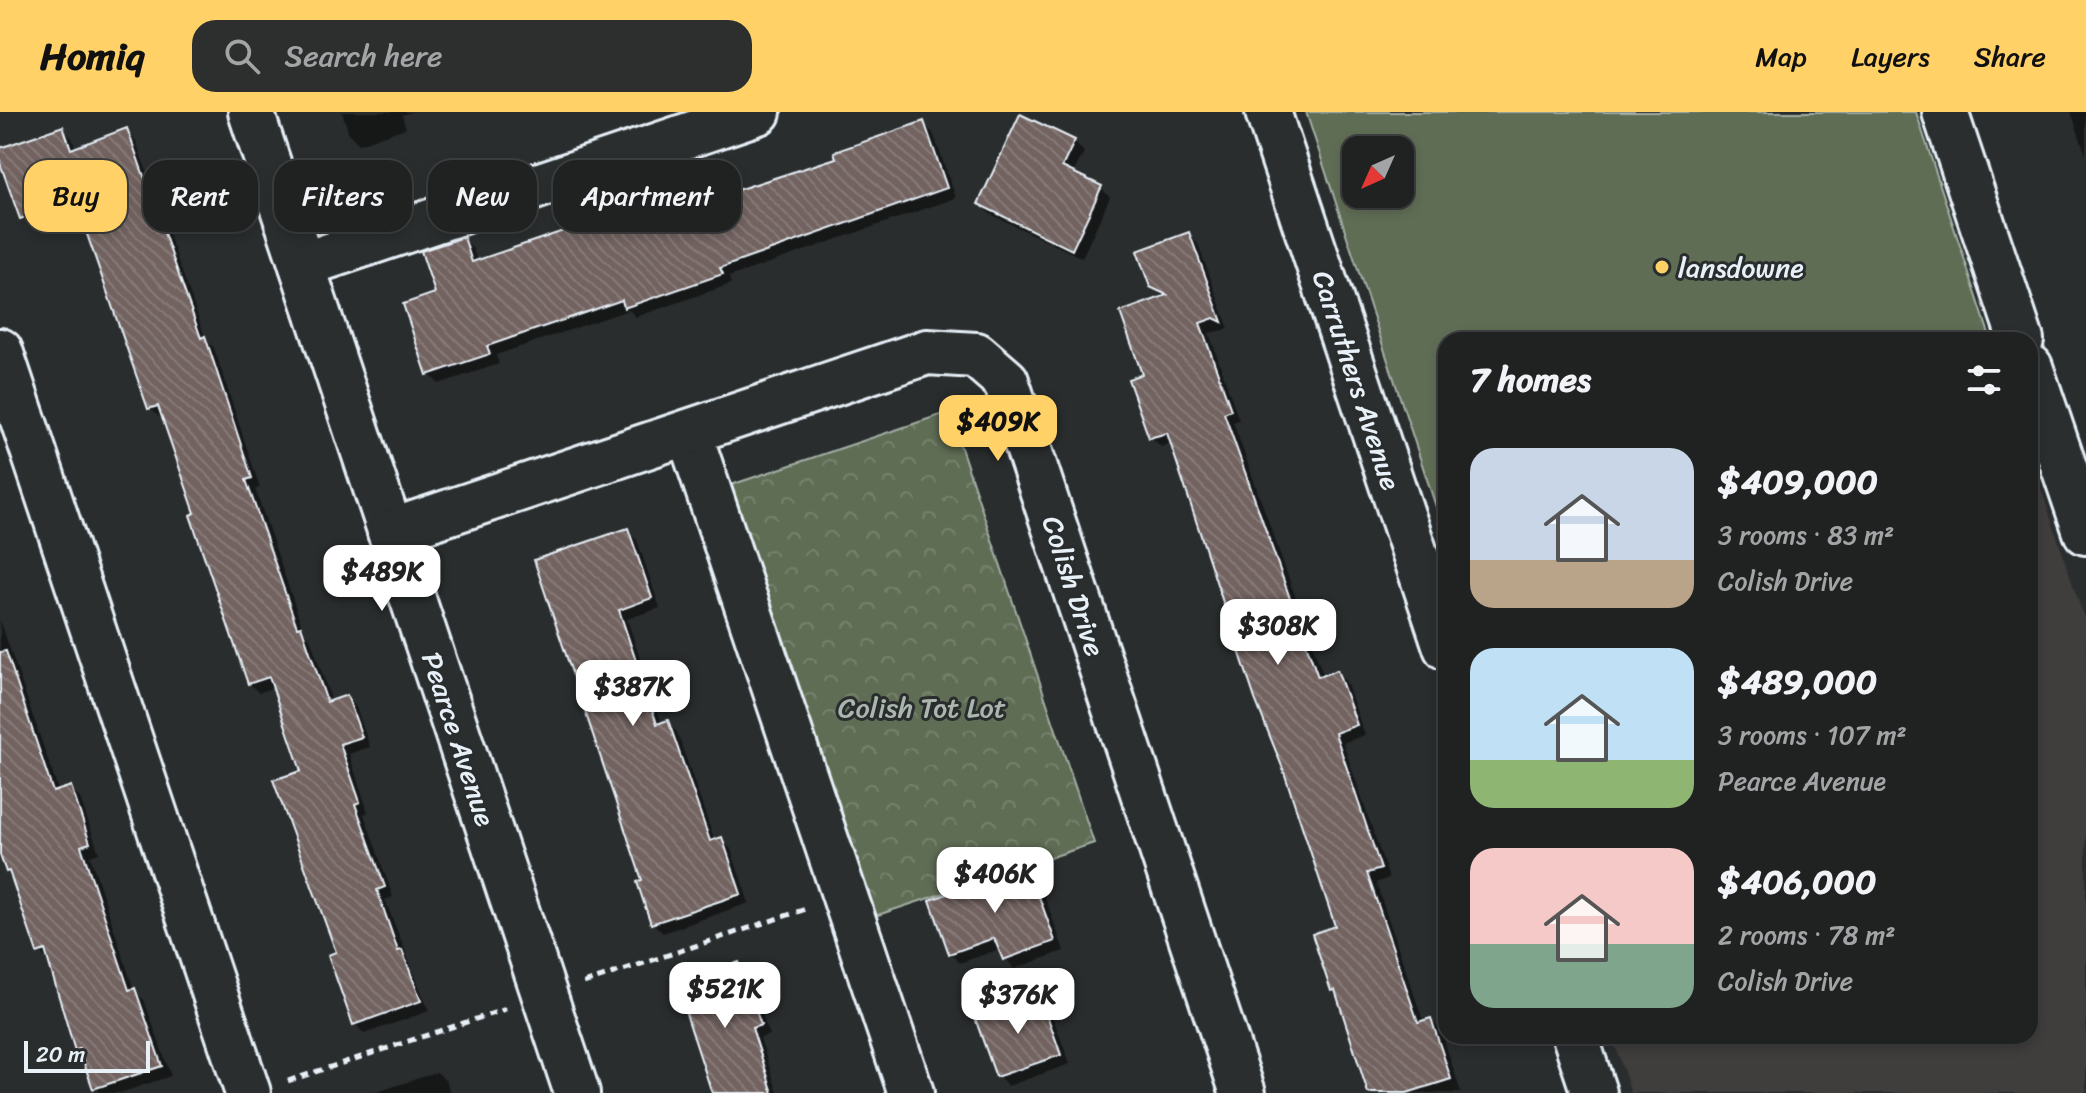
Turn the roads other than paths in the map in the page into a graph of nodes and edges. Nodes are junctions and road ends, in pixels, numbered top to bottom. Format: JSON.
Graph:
{"nodes":[{"id":1,"x":251,"y":112,"type":"edge"},
{"id":2,"x":758,"y":112,"type":"edge"},
{"id":3,"x":1268,"y":112,"type":"edge"},
{"id":4,"x":1945,"y":112,"type":"edge"},
{"id":5,"x":302,"y":265,"type":"junction"},
{"id":6,"x":2018,"y":332,"type":"edge"},
{"id":7,"x":0,"y":351,"type":"edge"},
{"id":8,"x":2038,"y":391,"type":"edge"},
{"id":9,"x":689,"y":433,"type":"junction"},
{"id":10,"x":390,"y":532,"type":"junction"},
{"id":11,"x":2086,"y":532,"type":"edge"},
{"id":12,"x":1438,"y":623,"type":"edge"},
{"id":13,"x":1578,"y":1044,"type":"edge"},
{"id":14,"x":248,"y":1093,"type":"edge"},
{"id":15,"x":577,"y":1093,"type":"edge"},
{"id":16,"x":911,"y":1093,"type":"edge"},
{"id":17,"x":1243,"y":1093,"type":"edge"},
{"id":18,"x":1594,"y":1093,"type":"edge"}],
"edges":[{"from":1,"to":5,"type":"street","name":"Pearce Avenue"},
{"from":2,"to":5,"type":"street"},
{"from":3,"to":12,"type":"street","name":"Carruthers Avenue"},
{"from":4,"to":6,"type":"street"},
{"from":5,"to":10,"type":"street","name":"Pearce Avenue"},
{"from":7,"to":14,"type":"street"},
{"from":8,"to":11,"type":"street"},
{"from":9,"to":10,"type":"street","name":"Colish Drive"},
{"from":9,"to":16,"type":"street"},
{"from":9,"to":17,"type":"street","name":"Colish Drive"},
{"from":10,"to":15,"type":"street","name":"Pearce Avenue"},
{"from":13,"to":18,"type":"street"}]}
